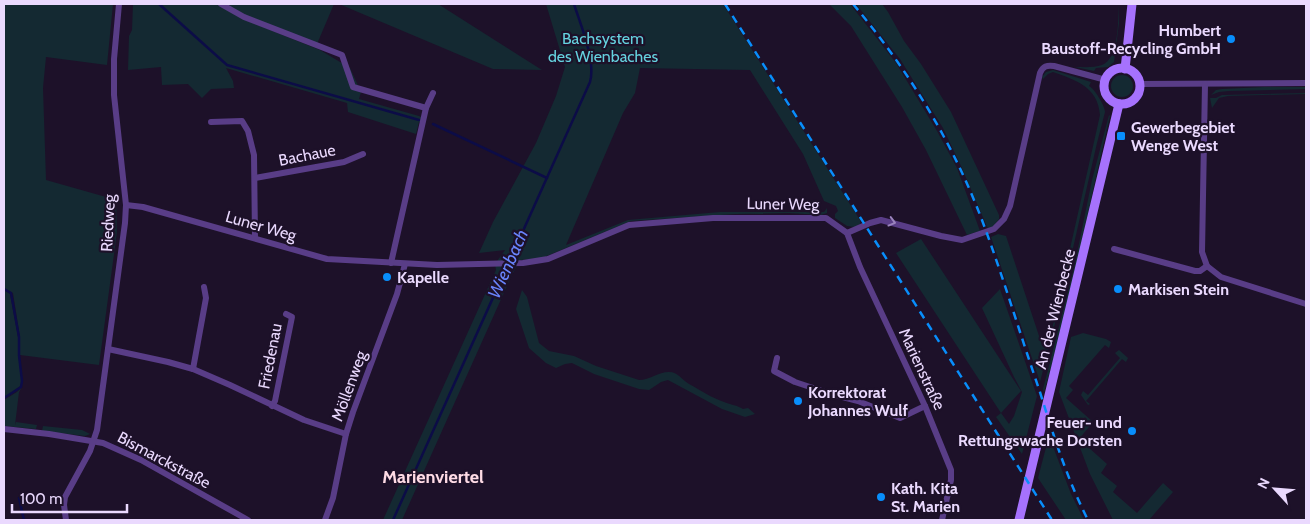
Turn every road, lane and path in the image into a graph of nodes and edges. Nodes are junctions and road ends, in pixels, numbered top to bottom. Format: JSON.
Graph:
{"nodes":[{"id":1,"x":119,"y":4,"type":"edge"},
{"id":2,"x":221,"y":4,"type":"edge"},
{"id":3,"x":1132,"y":4,"type":"edge"},
{"id":4,"x":1125,"y":69,"type":"junction"},
{"id":5,"x":1106,"y":80,"type":"junction"},
{"id":6,"x":1306,"y":83,"type":"edge"},
{"id":7,"x":1140,"y":84,"type":"junction"},
{"id":8,"x":1205,"y":84,"type":"junction"},
{"id":9,"x":433,"y":93,"type":"dead end"},
{"id":10,"x":1119,"y":104,"type":"junction"},
{"id":11,"x":426,"y":108,"type":"junction"},
{"id":12,"x":211,"y":122,"type":"dead end"},
{"id":13,"x":363,"y":154,"type":"dead end"},
{"id":14,"x":255,"y":178,"type":"junction"},
{"id":15,"x":126,"y":205,"type":"junction"},
{"id":16,"x":846,"y":233,"type":"junction"},
{"id":17,"x":255,"y":238,"type":"junction"},
{"id":18,"x":1114,"y":249,"type":"dead end"},
{"id":19,"x":391,"y":263,"type":"junction"},
{"id":20,"x":405,"y":264,"type":"junction"},
{"id":21,"x":1207,"y":266,"type":"junction"},
{"id":22,"x":204,"y":287,"type":"dead end"},
{"id":23,"x":1306,"y":304,"type":"edge"},
{"id":24,"x":286,"y":314,"type":"dead end"},
{"id":25,"x":108,"y":349,"type":"junction"},
{"id":26,"x":777,"y":358,"type":"dead end"},
{"id":27,"x":193,"y":369,"type":"junction"},
{"id":28,"x":272,"y":406,"type":"junction"},
{"id":29,"x":925,"y":406,"type":"junction"},
{"id":30,"x":4,"y":429,"type":"edge"},
{"id":31,"x":346,"y":434,"type":"junction"},
{"id":32,"x":94,"y":442,"type":"junction"},
{"id":33,"x":66,"y":520,"type":"edge"},
{"id":34,"x":248,"y":520,"type":"edge"},
{"id":35,"x":326,"y":520,"type":"edge"},
{"id":36,"x":942,"y":520,"type":"edge"},
{"id":37,"x":1019,"y":520,"type":"edge"}],
"edges":[{"from":1,"to":15,"type":"street","name":"Riedweg"},
{"from":2,"to":11,"type":"street"},
{"from":3,"to":4,"type":"street"},
{"from":4,"to":5,"type":"street"},
{"from":4,"to":7,"type":"street"},
{"from":5,"to":10,"type":"street"},
{"from":16,"to":5,"type":"street","one_way":true},
{"from":6,"to":8,"type":"street"},
{"from":7,"to":8,"type":"street"},
{"from":7,"to":10,"type":"street"},
{"from":8,"to":21,"type":"street"},
{"from":9,"to":11,"type":"street"},
{"from":10,"to":37,"type":"street","name":"An der Wienbecke"},
{"from":11,"to":19,"type":"street"},
{"from":12,"to":14,"type":"street"},
{"from":13,"to":14,"type":"street","name":"Bachaue"},
{"from":14,"to":17,"type":"street"},
{"from":15,"to":17,"type":"street","name":"Luner Weg"},
{"from":15,"to":25,"type":"street","name":"Riedweg"},
{"from":16,"to":20,"type":"street","name":"Luner Weg"},
{"from":16,"to":29,"type":"street","name":"Marienstraße"},
{"from":17,"to":19,"type":"street","name":"Luner Weg"},
{"from":18,"to":21,"type":"street"},
{"from":19,"to":20,"type":"street","name":"Luner Weg"},
{"from":20,"to":31,"type":"street","name":"Möllenweg"},
{"from":21,"to":23,"type":"street"},
{"from":22,"to":27,"type":"street"},
{"from":24,"to":28,"type":"street","name":"Friedenau"},
{"from":25,"to":27,"type":"street","name":"Friedenau"},
{"from":25,"to":32,"type":"street","name":"Riedweg"},
{"from":26,"to":29,"type":"street"},
{"from":27,"to":28,"type":"street","name":"Friedenau"},
{"from":28,"to":31,"type":"street","name":"Friedenau"},
{"from":29,"to":36,"type":"street","name":"Marienstraße"},
{"from":30,"to":32,"type":"street","name":"Bismarckstraße"},
{"from":31,"to":35,"type":"street","name":"Möllenweg"},
{"from":32,"to":33,"type":"street","name":"Riedweg"},
{"from":32,"to":34,"type":"street","name":"Bismarckstraße"}]}
